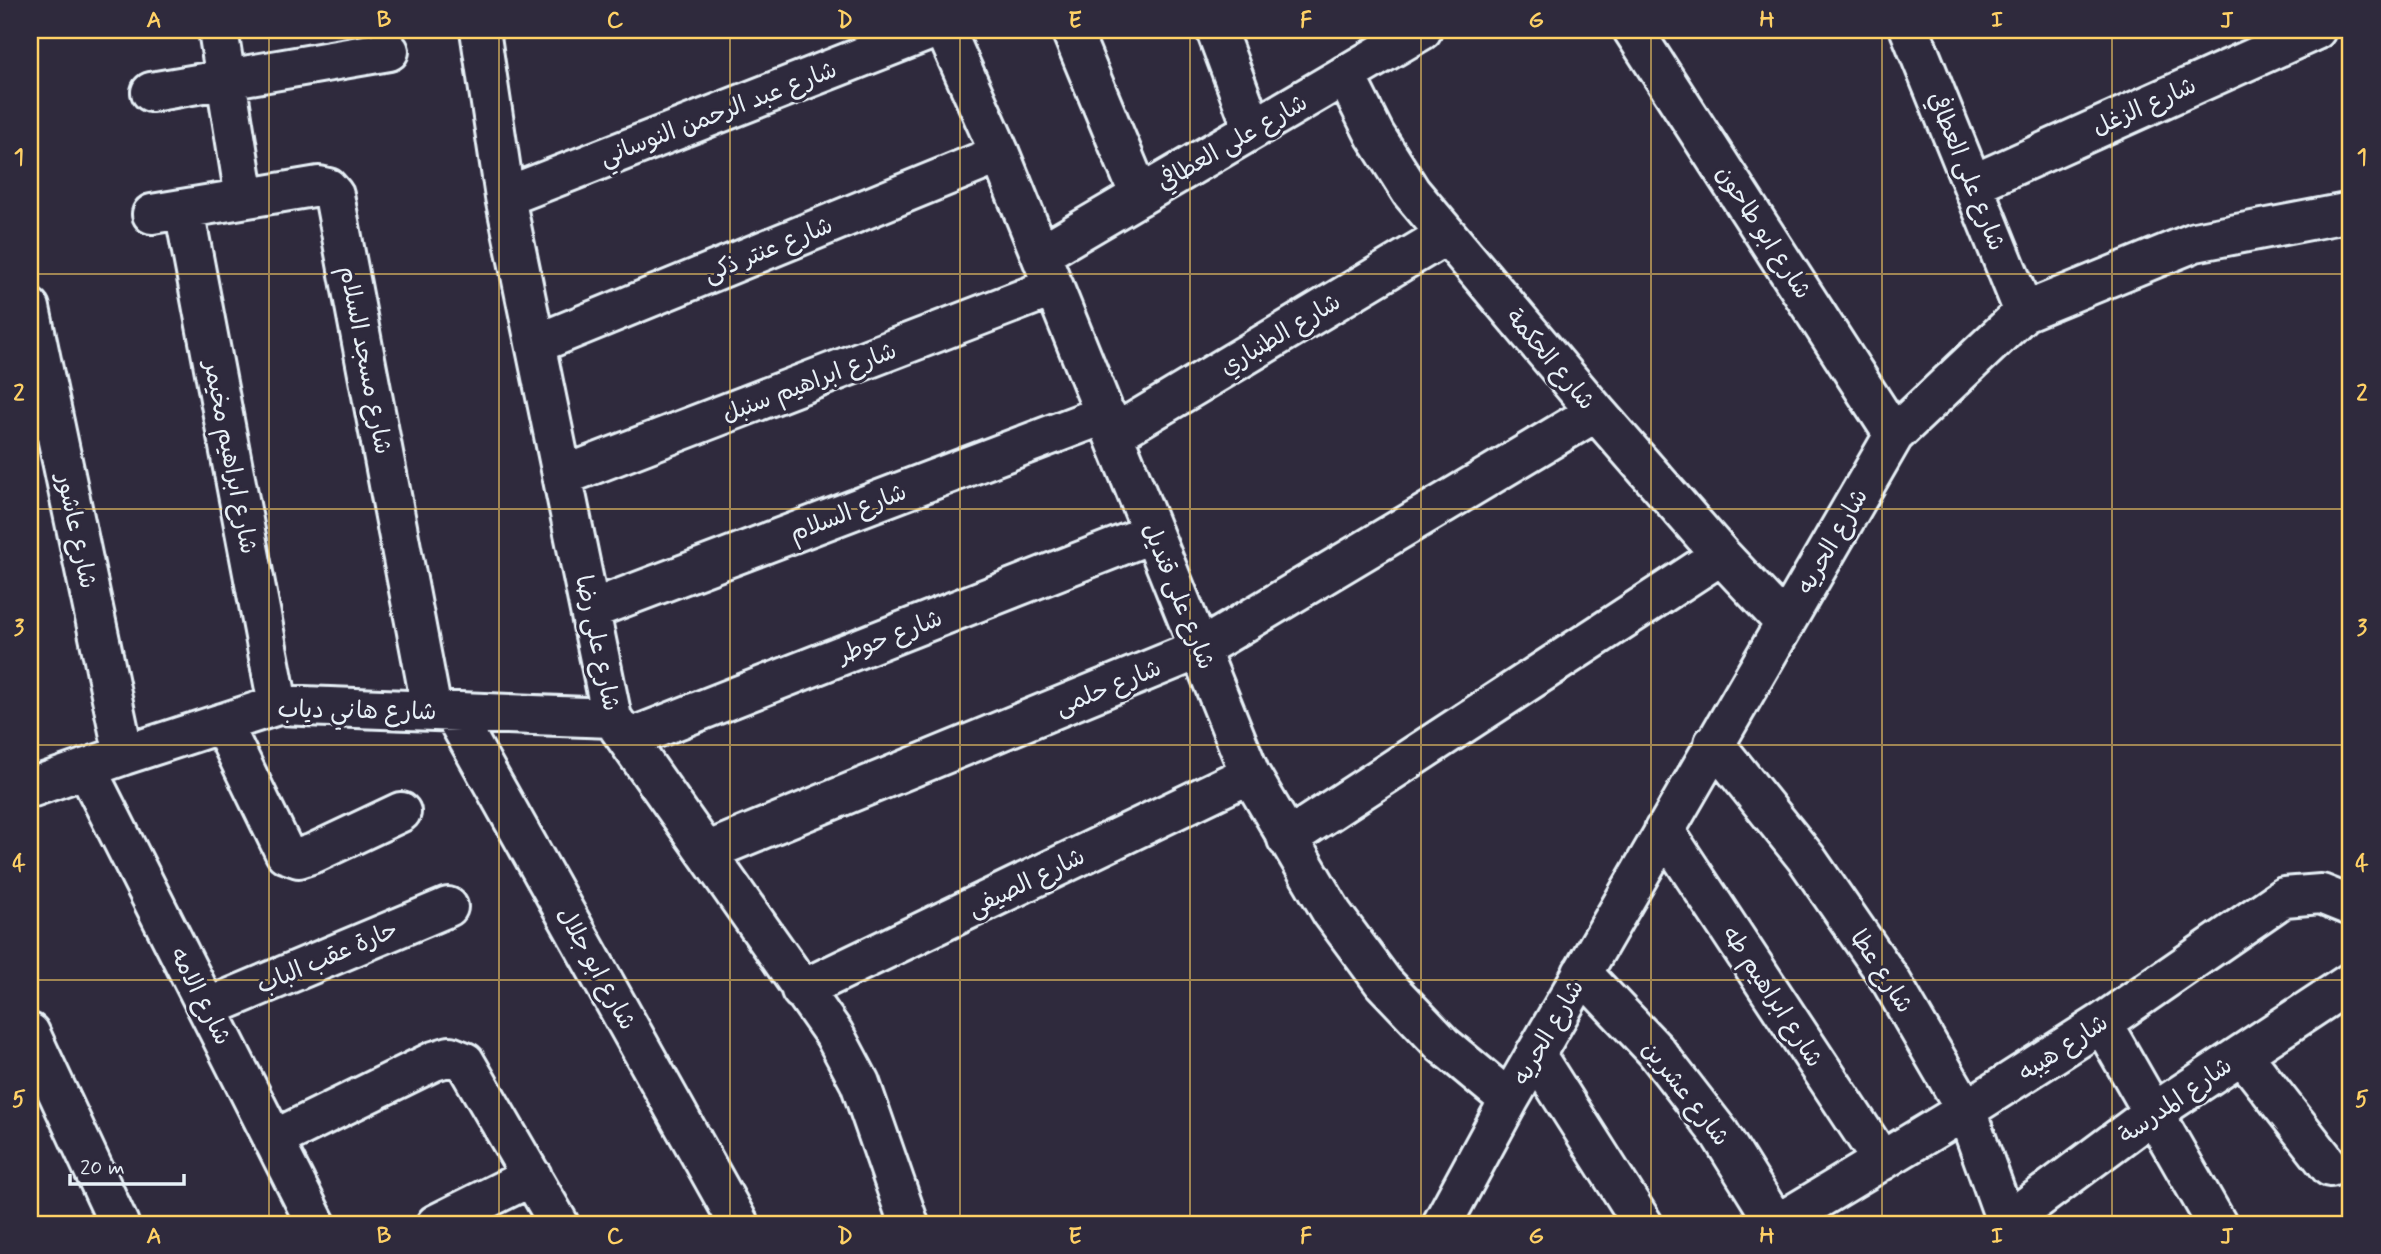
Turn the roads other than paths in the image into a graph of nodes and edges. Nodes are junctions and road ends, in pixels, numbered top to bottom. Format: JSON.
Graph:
{"nodes":[{"id":1,"x":218,"y":30,"type":"edge"},
{"id":2,"x":931,"y":30,"type":"edge"},
{"id":3,"x":945,"y":30,"type":"edge"},
{"id":4,"x":1071,"y":30,"type":"edge"},
{"id":5,"x":1216,"y":30,"type":"edge"},
{"id":6,"x":1633,"y":30,"type":"edge"},
{"id":7,"x":1910,"y":30,"type":"edge"},
{"id":8,"x":2316,"y":30,"type":"edge"},
{"id":9,"x":486,"y":32,"type":"edge"},
{"id":10,"x":1400,"y":36,"type":"edge"},
{"id":11,"x":389,"y":51,"type":"dead end"},
{"id":12,"x":1345,"y":75,"type":"junction"},
{"id":13,"x":226,"y":79,"type":"junction"},
{"id":14,"x":151,"y":92,"type":"dead end"},
{"id":15,"x":1253,"y":130,"type":"junction"},
{"id":16,"x":1000,"y":153,"type":"junction"},
{"id":17,"x":1973,"y":184,"type":"junction"},
{"id":18,"x":1140,"y":196,"type":"junction"},
{"id":19,"x":505,"y":197,"type":"junction"},
{"id":20,"x":245,"y":198,"type":"junction"},
{"id":21,"x":168,"y":211,"type":"joint"},
{"id":22,"x":2351,"y":212,"type":"edge"},
{"id":23,"x":1446,"y":234,"type":"junction"},
{"id":24,"x":1047,"y":270,"type":"junction"},
{"id":25,"x":30,"y":308,"type":"edge"},
{"id":26,"x":2024,"y":312,"type":"junction"},
{"id":27,"x":536,"y":344,"type":"junction"},
{"id":28,"x":1596,"y":412,"type":"junction"},
{"id":29,"x":1110,"y":424,"type":"junction"},
{"id":30,"x":1894,"y":435,"type":"junction"},
{"id":31,"x":563,"y":476,"type":"junction"},
{"id":32,"x":1153,"y":533,"type":"junction"},
{"id":33,"x":1721,"y":555,"type":"junction"},
{"id":34,"x":590,"y":610,"type":"junction"},
{"id":35,"x":1784,"y":622,"type":"junction"},
{"id":36,"x":1200,"y":649,"type":"junction"},
{"id":37,"x":278,"y":705,"type":"junction"},
{"id":38,"x":442,"y":712,"type":"junction"},
{"id":39,"x":222,"y":723,"type":"junction"},
{"id":40,"x":620,"y":729,"type":"junction"},
{"id":41,"x":1714,"y":743,"type":"junction"},
{"id":42,"x":124,"y":755,"type":"junction"},
{"id":43,"x":86,"y":768,"type":"junction"},
{"id":44,"x":1250,"y":774,"type":"junction"},
{"id":45,"x":30,"y":788,"type":"edge"},
{"id":46,"x":401,"y":812,"type":"dead end"},
{"id":47,"x":1664,"y":830,"type":"junction"},
{"id":48,"x":1287,"y":839,"type":"junction"},
{"id":49,"x":706,"y":852,"type":"junction"},
{"id":50,"x":2351,"y":906,"type":"edge"},
{"id":51,"x":448,"y":907,"type":"dead end"},
{"id":52,"x":1582,"y":973,"type":"junction"},
{"id":53,"x":2351,"y":982,"type":"edge"},
{"id":54,"x":802,"y":990,"type":"junction"},
{"id":55,"x":207,"y":1008,"type":"junction"},
{"id":56,"x":2102,"y":1023,"type":"junction"},
{"id":57,"x":30,"y":1033,"type":"edge"},
{"id":58,"x":1535,"y":1054,"type":"junction"},
{"id":59,"x":2242,"y":1054,"type":"junction"},
{"id":60,"x":1509,"y":1100,"type":"junction"},
{"id":61,"x":1966,"y":1110,"type":"junction"},
{"id":62,"x":2153,"y":1113,"type":"junction"},
{"id":63,"x":273,"y":1140,"type":"junction"},
{"id":64,"x":1882,"y":1161,"type":"junction"},
{"id":65,"x":2330,"y":1167,"type":"dead end"},
{"id":66,"x":532,"y":1176,"type":"junction"},
{"id":67,"x":119,"y":1224,"type":"edge"},
{"id":68,"x":316,"y":1224,"type":"edge"},
{"id":69,"x":436,"y":1224,"type":"edge"},
{"id":70,"x":559,"y":1224,"type":"edge"},
{"id":71,"x":739,"y":1224,"type":"edge"},
{"id":72,"x":909,"y":1224,"type":"edge"},
{"id":73,"x":1442,"y":1224,"type":"edge"},
{"id":74,"x":1643,"y":1224,"type":"edge"},
{"id":75,"x":1777,"y":1224,"type":"edge"},
{"id":76,"x":2006,"y":1224,"type":"edge"},
{"id":77,"x":2217,"y":1224,"type":"edge"}],
"edges":[{"from":1,"to":13,"type":"street"},
{"from":2,"to":19,"type":"street","name":"شارع عبد الرحمن النوساني"},
{"from":3,"to":16,"type":"street","name":"شارع على قنديل"},
{"from":4,"to":18,"type":"street"},
{"from":5,"to":15,"type":"street"},
{"from":6,"to":30,"type":"street","name":"شارع ابو طاحون"},
{"from":7,"to":17,"type":"street","name":"شارع على العطافي"},
{"from":8,"to":17,"type":"street","name":"شارع الزغل"},
{"from":9,"to":19,"type":"street","name":"شارع على رضا"},
{"from":10,"to":12,"type":"street","name":"شارع على العطافي"},
{"from":11,"to":13,"type":"street"},
{"from":12,"to":15,"type":"street","name":"شارع على العطافي"},
{"from":12,"to":23,"type":"street","name":"شارع الحكمة"},
{"from":13,"to":14,"type":"street"},
{"from":13,"to":20,"type":"street"},
{"from":15,"to":18,"type":"street","name":"شارع على العطافي"},
{"from":16,"to":24,"type":"street","name":"شارع على قنديل"},
{"from":16,"to":27,"type":"street","name":"شارع عنتر ذكى"},
{"from":17,"to":26,"type":"street","name":"شارع على العطافي"},
{"from":18,"to":24,"type":"street","name":"شارع على العطافي"},
{"from":19,"to":27,"type":"street","name":"شارع على رضا"},
{"from":20,"to":21,"type":"street","name":"شارع مسجد السلام"},
{"from":20,"to":38,"type":"street","name":"شارع مسجد السلام"},
{"from":21,"to":37,"type":"street","name":"شارع ابراهيم مخيمر"},
{"from":22,"to":26,"type":"street","name":"شارع الحريه"},
{"from":23,"to":28,"type":"street","name":"شارع الحكمة"},
{"from":23,"to":29,"type":"street","name":"شارع الطنباري"},
{"from":24,"to":29,"type":"street","name":"شارع على قنديل"},
{"from":24,"to":31,"type":"street","name":"شارع ابراهيم سنبل"},
{"from":25,"to":42,"type":"street","name":"شارع عاشور"},
{"from":26,"to":30,"type":"street","name":"شارع الحريه"},
{"from":27,"to":31,"type":"street","name":"شارع على رضا"},
{"from":28,"to":33,"type":"street","name":"شارع الحكمة"},
{"from":28,"to":36,"type":"street","name":"شارع حلمى"},
{"from":29,"to":32,"type":"street","name":"شارع على قنديل"},
{"from":29,"to":34,"type":"street","name":"شارع السلام"},
{"from":30,"to":35,"type":"street","name":"شارع الحريه"},
{"from":31,"to":34,"type":"street","name":"شارع على رضا"},
{"from":32,"to":36,"type":"street","name":"شارع على قنديل"},
{"from":32,"to":40,"type":"street","name":"شارع حوطر"},
{"from":33,"to":35,"type":"street","name":"شارع الحكمة"},
{"from":33,"to":48,"type":"street"},
{"from":34,"to":40,"type":"street","name":"شارع على رضا"},
{"from":35,"to":41,"type":"street","name":"شارع الحريه"},
{"from":36,"to":44,"type":"street","name":"شارع على قنديل"},
{"from":36,"to":49,"type":"street","name":"شارع حلمى"},
{"from":37,"to":38,"type":"street","name":"شارع هاني دياب"},
{"from":37,"to":39,"type":"street","name":"شارع هاني دياب"},
{"from":38,"to":40,"type":"street","name":"شارع هاني دياب"},
{"from":38,"to":71,"type":"street","name":"شارع ابو جلال"},
{"from":39,"to":42,"type":"street","name":"شارع هاني دياب"},
{"from":39,"to":46,"type":"street"},
{"from":40,"to":49,"type":"street","name":"شارع على رضا"},
{"from":41,"to":47,"type":"street","name":"شارع الحريه"},
{"from":41,"to":61,"type":"street","name":"شارع عطا"},
{"from":42,"to":43,"type":"street","name":"شارع هاني دياب"},
{"from":43,"to":45,"type":"street","name":"شارع هاني دياب"},
{"from":43,"to":55,"type":"street","name":"شارع الامه"},
{"from":44,"to":48,"type":"street","name":"شارع على قنديل"},
{"from":44,"to":54,"type":"street","name":"شارع الصيفى"},
{"from":47,"to":52,"type":"street","name":"شارع الحريه"},
{"from":47,"to":64,"type":"street","name":"شارع ابراهيم طه"},
{"from":48,"to":60,"type":"street","name":"شارع على قنديل"},
{"from":49,"to":54,"type":"street","name":"شارع على رضا"},
{"from":50,"to":56,"type":"street","name":"شارع هيبه"},
{"from":51,"to":55,"type":"street","name":"حارة عقب الباب"},
{"from":52,"to":58,"type":"street","name":"شارع الحريه"},
{"from":52,"to":75,"type":"street","name":"شارع عشرين"},
{"from":53,"to":59,"type":"street","name":"شارع المدرسة"},
{"from":54,"to":72,"type":"street","name":"شارع على رضا"},
{"from":55,"to":63,"type":"street","name":"شارع الامه"},
{"from":56,"to":61,"type":"street","name":"شارع هيبه"},
{"from":56,"to":62,"type":"street"},
{"from":57,"to":67,"type":"street"},
{"from":58,"to":60,"type":"street","name":"شارع الحريه"},
{"from":58,"to":74,"type":"street"},
{"from":59,"to":62,"type":"street","name":"شارع المدرسة"},
{"from":59,"to":65,"type":"street"},
{"from":60,"to":73,"type":"street","name":"شارع الحريه"},
{"from":61,"to":64,"type":"street","name":"شارع هيبه"},
{"from":61,"to":76,"type":"street","name":"شارع عطا"},
{"from":62,"to":76,"type":"street","name":"شارع المدرسة"},
{"from":62,"to":77,"type":"street"},
{"from":63,"to":66,"type":"street"},
{"from":63,"to":68,"type":"street","name":"شارع الامه"},
{"from":64,"to":75,"type":"street","name":"شارع هيبه"},
{"from":66,"to":69,"type":"street"},
{"from":66,"to":70,"type":"street"}]}
